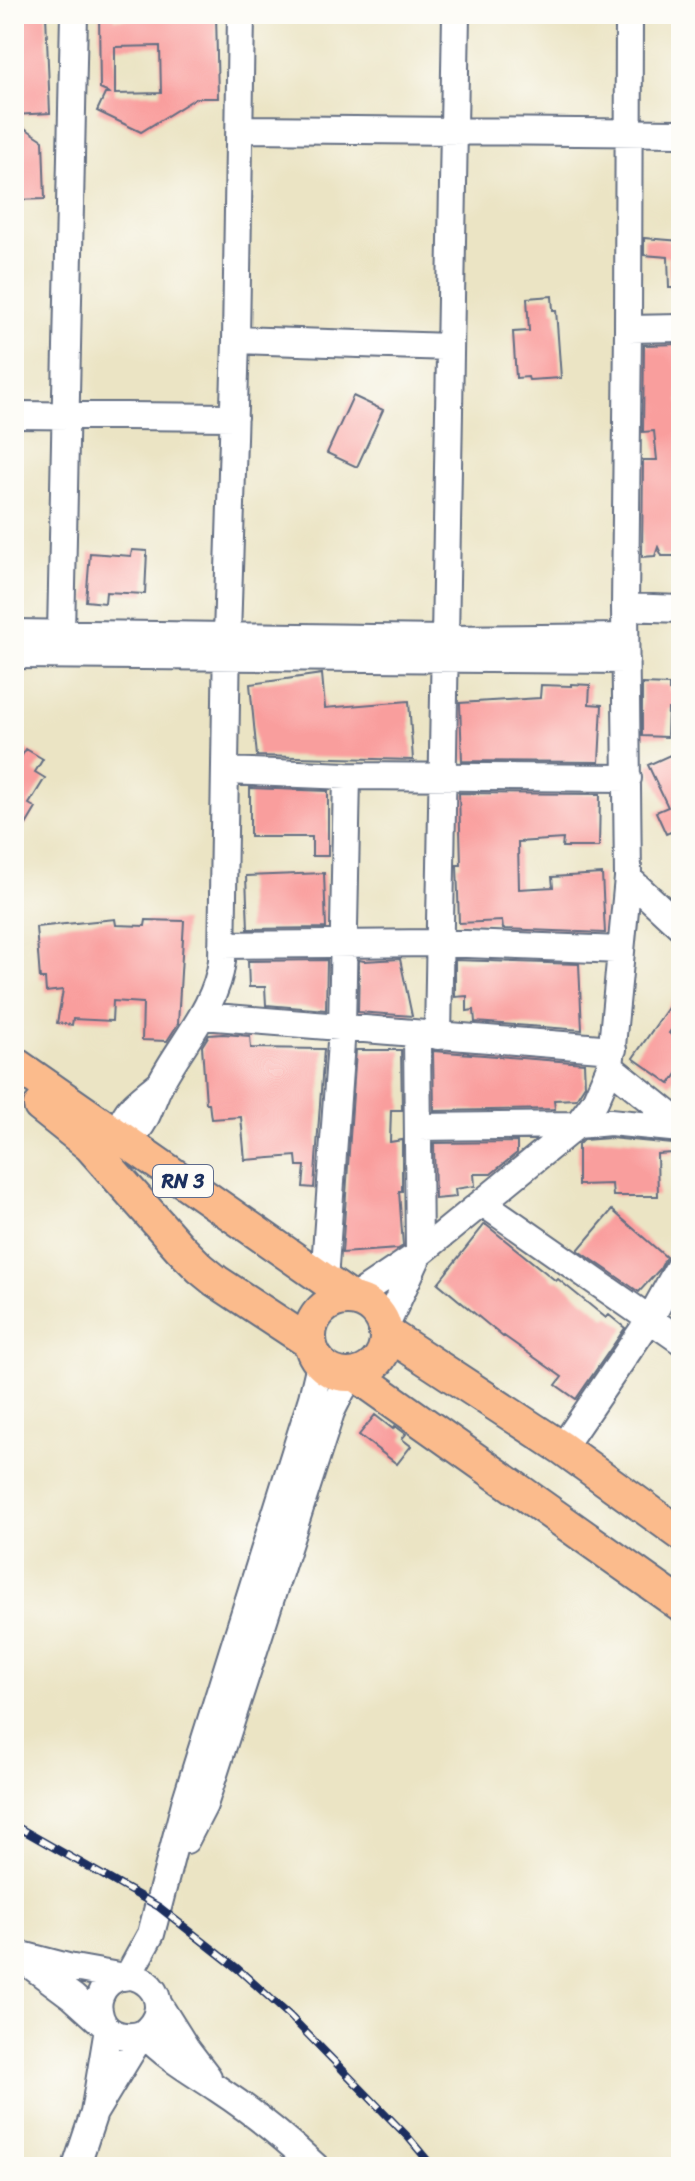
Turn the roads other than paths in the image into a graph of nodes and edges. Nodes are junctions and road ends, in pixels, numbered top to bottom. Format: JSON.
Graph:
{"nodes":[{"id":1,"x":74,"y":14,"type":"edge"},
{"id":2,"x":241,"y":14,"type":"edge"},
{"id":3,"x":456,"y":14,"type":"edge"},
{"id":4,"x":629,"y":14,"type":"edge"},
{"id":5,"x":240,"y":129,"type":"junction"},
{"id":6,"x":454,"y":131,"type":"junction"},
{"id":7,"x":629,"y":133,"type":"junction"},
{"id":8,"x":681,"y":133,"type":"edge"},
{"id":9,"x":681,"y":328,"type":"edge"},
{"id":10,"x":628,"y":329,"type":"junction"},
{"id":11,"x":236,"y":340,"type":"junction"},
{"id":12,"x":450,"y":347,"type":"junction"},
{"id":13,"x":14,"y":415,"type":"edge"},
{"id":14,"x":67,"y":416,"type":"junction"},
{"id":15,"x":234,"y":417,"type":"junction"},
{"id":16,"x":625,"y":607,"type":"junction"},
{"id":17,"x":681,"y":609,"type":"edge"},
{"id":18,"x":14,"y":633,"type":"edge"},
{"id":19,"x":61,"y":633,"type":"junction"},
{"id":20,"x":227,"y":646,"type":"junction"},
{"id":21,"x":626,"y":648,"type":"junction"},
{"id":22,"x":444,"y":649,"type":"junction"},
{"id":23,"x":14,"y":655,"type":"edge"},
{"id":24,"x":226,"y":771,"type":"junction"},
{"id":25,"x":347,"y":776,"type":"junction"},
{"id":26,"x":442,"y":777,"type":"junction"},
{"id":27,"x":628,"y":778,"type":"junction"},
{"id":28,"x":628,"y":878,"type":"junction"},
{"id":29,"x":681,"y":927,"type":"edge"},
{"id":30,"x":344,"y":943,"type":"junction"},
{"id":31,"x":439,"y":943,"type":"junction"},
{"id":32,"x":222,"y":945,"type":"junction"},
{"id":33,"x":621,"y":950,"type":"junction"},
{"id":34,"x":203,"y":1016,"type":"junction"},
{"id":35,"x":342,"y":1028,"type":"junction"},
{"id":36,"x":427,"y":1035,"type":"junction"},
{"id":37,"x":611,"y":1058,"type":"junction"},
{"id":38,"x":14,"y":1063,"type":"edge"},
{"id":39,"x":14,"y":1088,"type":"edge"},
{"id":40,"x":577,"y":1125,"type":"junction"},
{"id":41,"x":681,"y":1126,"type":"edge"},
{"id":42,"x":418,"y":1127,"type":"junction"},
{"id":43,"x":113,"y":1149,"type":"junction"},
{"id":44,"x":483,"y":1203,"type":"junction"},
{"id":45,"x":419,"y":1254,"type":"junction"},
{"id":46,"x":681,"y":1263,"type":"edge"},
{"id":47,"x":324,"y":1280,"type":"junction"},
{"id":48,"x":352,"y":1299,"type":"junction"},
{"id":49,"x":650,"y":1319,"type":"junction"},
{"id":50,"x":385,"y":1330,"type":"junction"},
{"id":51,"x":681,"y":1341,"type":"edge"},
{"id":52,"x":315,"y":1354,"type":"junction"},
{"id":53,"x":355,"y":1375,"type":"junction"},
{"id":54,"x":562,"y":1448,"type":"junction"},
{"id":55,"x":681,"y":1534,"type":"edge"},
{"id":56,"x":681,"y":1605,"type":"edge"},
{"id":57,"x":163,"y":1886,"type":"junction"},
{"id":58,"x":14,"y":1953,"type":"edge"},
{"id":59,"x":140,"y":1985,"type":"junction"},
{"id":60,"x":106,"y":2027,"type":"junction"},
{"id":61,"x":142,"y":2034,"type":"junction"},
{"id":62,"x":218,"y":2089,"type":"junction"},
{"id":63,"x":94,"y":2113,"type":"junction"},
{"id":64,"x":76,"y":2167,"type":"edge"},
{"id":65,"x":316,"y":2167,"type":"edge"}],
"edges":[{"from":1,"to":14,"type":"street"},
{"from":2,"to":5,"type":"street"},
{"from":3,"to":6,"type":"street"},
{"from":4,"to":7,"type":"street"},
{"from":5,"to":6,"type":"street"},
{"from":5,"to":11,"type":"street"},
{"from":6,"to":7,"type":"street"},
{"from":6,"to":12,"type":"street"},
{"from":7,"to":8,"type":"street"},
{"from":7,"to":10,"type":"street"},
{"from":9,"to":10,"type":"street"},
{"from":10,"to":16,"type":"street"},
{"from":11,"to":12,"type":"street"},
{"from":11,"to":15,"type":"street"},
{"from":12,"to":22,"type":"street"},
{"from":13,"to":14,"type":"street"},
{"from":14,"to":15,"type":"street"},
{"from":14,"to":19,"type":"street"},
{"from":15,"to":20,"type":"street"},
{"from":16,"to":17,"type":"street"},
{"from":16,"to":21,"type":"street"},
{"from":18,"to":19,"type":"street"},
{"from":19,"to":20,"type":"street"},
{"from":20,"to":22,"type":"street"},
{"from":20,"to":23,"type":"street"},
{"from":20,"to":24,"type":"street"},
{"from":21,"to":22,"type":"street"},
{"from":21,"to":27,"type":"street"},
{"from":22,"to":26,"type":"street"},
{"from":24,"to":25,"type":"street"},
{"from":24,"to":32,"type":"street"},
{"from":25,"to":26,"type":"street"},
{"from":25,"to":30,"type":"street"},
{"from":26,"to":27,"type":"street"},
{"from":26,"to":31,"type":"street"},
{"from":27,"to":28,"type":"street"},
{"from":28,"to":29,"type":"street"},
{"from":28,"to":33,"type":"street"},
{"from":30,"to":31,"type":"street"},
{"from":30,"to":32,"type":"street"},
{"from":30,"to":35,"type":"street"},
{"from":31,"to":33,"type":"street"},
{"from":31,"to":36,"type":"street"},
{"from":32,"to":34,"type":"street"},
{"from":33,"to":37,"type":"street"},
{"from":34,"to":35,"type":"street"},
{"from":34,"to":43,"type":"street"},
{"from":35,"to":36,"type":"street"},
{"from":35,"to":47,"type":"street"},
{"from":36,"to":37,"type":"street"},
{"from":36,"to":42,"type":"street"},
{"from":37,"to":40,"type":"street"},
{"from":37,"to":41,"type":"street"},
{"from":38,"to":43,"type":"main road","number":"RN 3"},
{"from":39,"to":43,"type":"main road","number":"RN 3"},
{"from":40,"to":41,"type":"street"},
{"from":40,"to":42,"type":"street"},
{"from":40,"to":44,"type":"street"},
{"from":42,"to":45,"type":"street"},
{"from":43,"to":47,"type":"main road","number":"RN 3"},
{"from":43,"to":52,"type":"main road","number":"RN 3"},
{"from":44,"to":45,"type":"street"},
{"from":44,"to":49,"type":"street"},
{"from":45,"to":48,"type":"street"},
{"from":45,"to":50,"type":"street"},
{"from":46,"to":49,"type":"street"},
{"from":47,"to":48,"type":"main road","number":"RN 3"},
{"from":48,"to":50,"type":"main road"},
{"from":48,"to":52,"type":"main road"},
{"from":49,"to":51,"type":"street"},
{"from":49,"to":54,"type":"street"},
{"from":50,"to":53,"type":"main road"},
{"from":50,"to":54,"type":"main road"},
{"from":52,"to":53,"type":"main road"},
{"from":52,"to":57,"type":"street"},
{"from":53,"to":56,"type":"main road"},
{"from":53,"to":57,"type":"street"},
{"from":54,"to":55,"type":"main road"},
{"from":57,"to":59,"type":"street"},
{"from":58,"to":59,"type":"street"},
{"from":58,"to":60,"type":"street"},
{"from":59,"to":60,"type":"street"},
{"from":59,"to":61,"type":"street"},
{"from":59,"to":62,"type":"street"},
{"from":60,"to":61,"type":"street"},
{"from":60,"to":63,"type":"street"},
{"from":61,"to":62,"type":"street"},
{"from":61,"to":63,"type":"street"},
{"from":62,"to":65,"type":"street"},
{"from":63,"to":64,"type":"street"}]}
